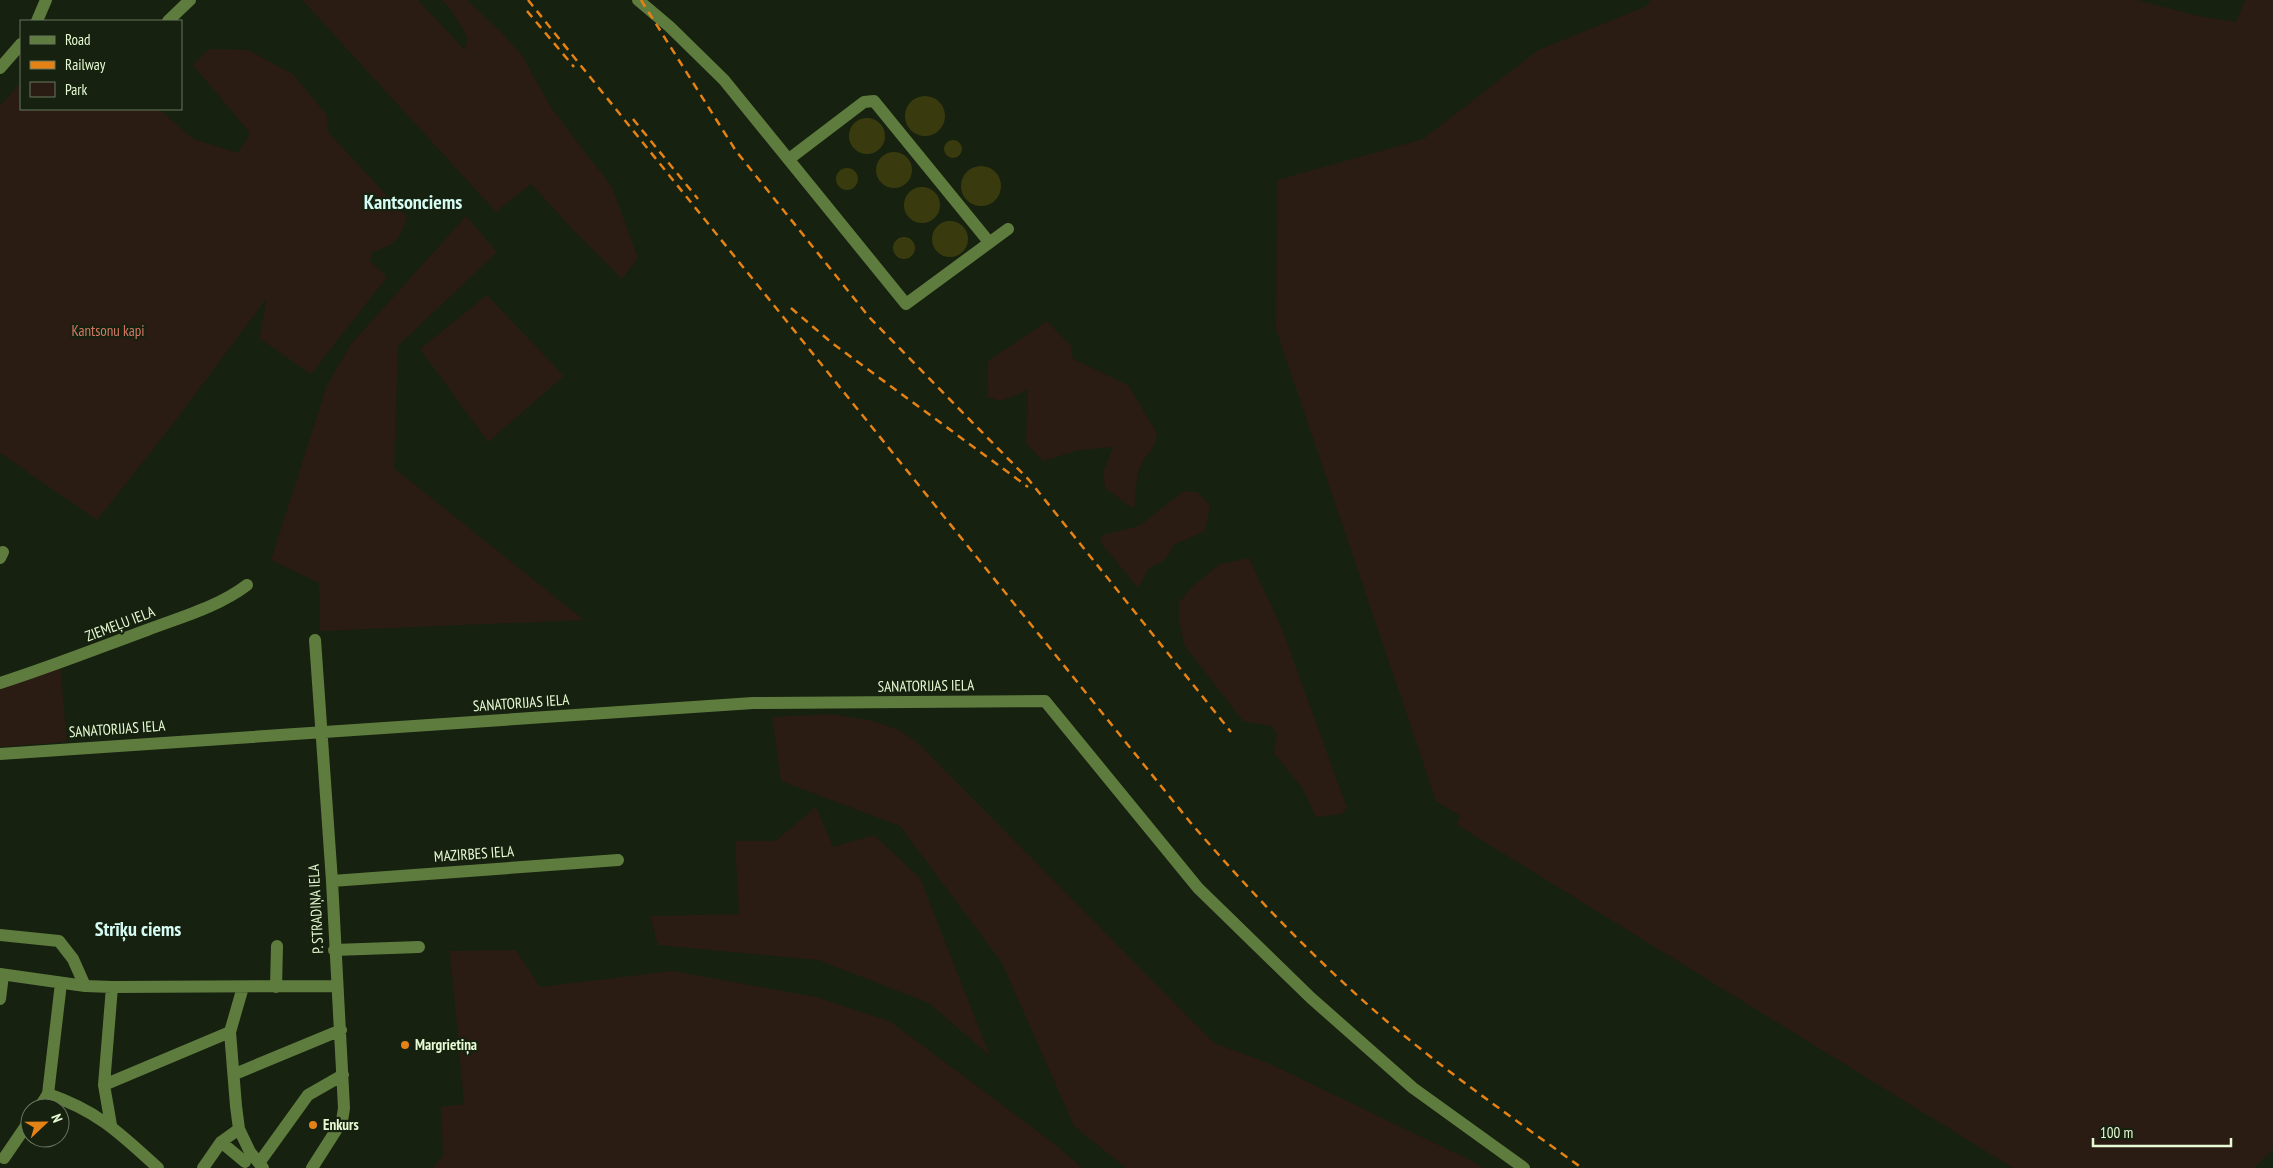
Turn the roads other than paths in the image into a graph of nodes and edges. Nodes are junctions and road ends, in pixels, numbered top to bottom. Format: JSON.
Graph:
{"nodes":[{"id":1,"x":46,"y":0,"type":"edge"},
{"id":2,"x":190,"y":0,"type":"edge"},
{"id":3,"x":638,"y":0,"type":"edge"},
{"id":4,"x":37,"y":20,"type":"edge"},
{"id":5,"x":169,"y":20,"type":"edge"},
{"id":6,"x":20,"y":45,"type":"edge"},
{"id":7,"x":0,"y":68,"type":"edge"},
{"id":8,"x":789,"y":159,"type":"junction"},
{"id":9,"x":1008,"y":229,"type":"dead end"},
{"id":10,"x":989,"y":242,"type":"junction"},
{"id":11,"x":247,"y":585,"type":"dead end"},
{"id":12,"x":316,"y":640,"type":"dead end"},
{"id":13,"x":0,"y":683,"type":"edge"},
{"id":14,"x":320,"y":732,"type":"junction"},
{"id":15,"x":0,"y":754,"type":"edge"},
{"id":16,"x":618,"y":860,"type":"dead end"},
{"id":17,"x":332,"y":881,"type":"junction"},
{"id":18,"x":0,"y":934,"type":"edge"},
{"id":19,"x":277,"y":946,"type":"dead end"},
{"id":20,"x":419,"y":948,"type":"dead end"},
{"id":21,"x":334,"y":950,"type":"junction"},
{"id":22,"x":2,"y":974,"type":"edge"},
{"id":23,"x":61,"y":983,"type":"junction"},
{"id":24,"x":85,"y":986,"type":"junction"},
{"id":25,"x":337,"y":986,"type":"junction"},
{"id":26,"x":112,"y":987,"type":"junction"},
{"id":27,"x":243,"y":987,"type":"junction"},
{"id":28,"x":276,"y":987,"type":"junction"},
{"id":29,"x":0,"y":999,"type":"edge"},
{"id":30,"x":341,"y":1030,"type":"junction"},
{"id":31,"x":230,"y":1032,"type":"junction"},
{"id":32,"x":234,"y":1074,"type":"junction"},
{"id":33,"x":343,"y":1075,"type":"junction"},
{"id":34,"x":104,"y":1085,"type":"junction"},
{"id":35,"x":48,"y":1094,"type":"junction"},
{"id":36,"x":45,"y":1098,"type":"edge"},
{"id":37,"x":111,"y":1125,"type":"junction"},
{"id":38,"x":239,"y":1129,"type":"junction"},
{"id":39,"x":20,"y":1136,"type":"edge"},
{"id":40,"x":221,"y":1142,"type":"junction"},
{"id":41,"x":5,"y":1159,"type":"edge"},
{"id":42,"x":245,"y":1161,"type":"edge"},
{"id":43,"x":261,"y":1166,"type":"edge"},
{"id":44,"x":316,"y":1166,"type":"edge"},
{"id":45,"x":158,"y":1168,"type":"edge"},
{"id":46,"x":203,"y":1168,"type":"edge"},
{"id":47,"x":1524,"y":1168,"type":"edge"}],
"edges":[{"from":1,"to":4,"type":"street"},
{"from":2,"to":5,"type":"street"},
{"from":3,"to":8,"type":"street"},
{"from":6,"to":7,"type":"street"},
{"from":8,"to":10,"type":"street"},
{"from":8,"to":10,"type":"street"},
{"from":9,"to":10,"type":"street"},
{"from":11,"to":13,"type":"street","name":"ZIEMEĻU IELA"},
{"from":12,"to":14,"type":"street","name":"P. STRADIŅA IELA"},
{"from":14,"to":15,"type":"street","name":"SANATORIJAS IELA"},
{"from":14,"to":17,"type":"street","name":"P. STRADIŅA IELA"},
{"from":14,"to":47,"type":"street","name":"SANATORIJAS IELA"},
{"from":16,"to":17,"type":"street","name":"MAZIRBES IELA"},
{"from":17,"to":21,"type":"street","name":"P. STRADIŅA IELA"},
{"from":18,"to":24,"type":"street"},
{"from":19,"to":28,"type":"street"},
{"from":20,"to":21,"type":"street"},
{"from":21,"to":25,"type":"street","name":"P. STRADIŅA IELA"},
{"from":22,"to":23,"type":"street"},
{"from":22,"to":29,"type":"street"},
{"from":23,"to":24,"type":"street"},
{"from":23,"to":35,"type":"street"},
{"from":24,"to":26,"type":"street"},
{"from":25,"to":28,"type":"street"},
{"from":25,"to":30,"type":"street","name":"P. STRADIŅA IELA"},
{"from":26,"to":27,"type":"street"},
{"from":26,"to":34,"type":"street"},
{"from":27,"to":28,"type":"street"},
{"from":27,"to":31,"type":"street"},
{"from":30,"to":32,"type":"street"},
{"from":30,"to":33,"type":"street","name":"P. STRADIŅA IELA"},
{"from":31,"to":32,"type":"street"},
{"from":31,"to":34,"type":"street"},
{"from":32,"to":38,"type":"street"},
{"from":33,"to":43,"type":"street"},
{"from":33,"to":44,"type":"street","name":"P. STRADIŅA IELA"},
{"from":34,"to":37,"type":"street"},
{"from":35,"to":36,"type":"street"},
{"from":35,"to":37,"type":"street"},
{"from":37,"to":45,"type":"street"},
{"from":38,"to":40,"type":"street"},
{"from":38,"to":42,"type":"street"},
{"from":39,"to":41,"type":"street"},
{"from":40,"to":42,"type":"street"},
{"from":40,"to":46,"type":"street"},
{"from":42,"to":43,"type":"street"}]}
